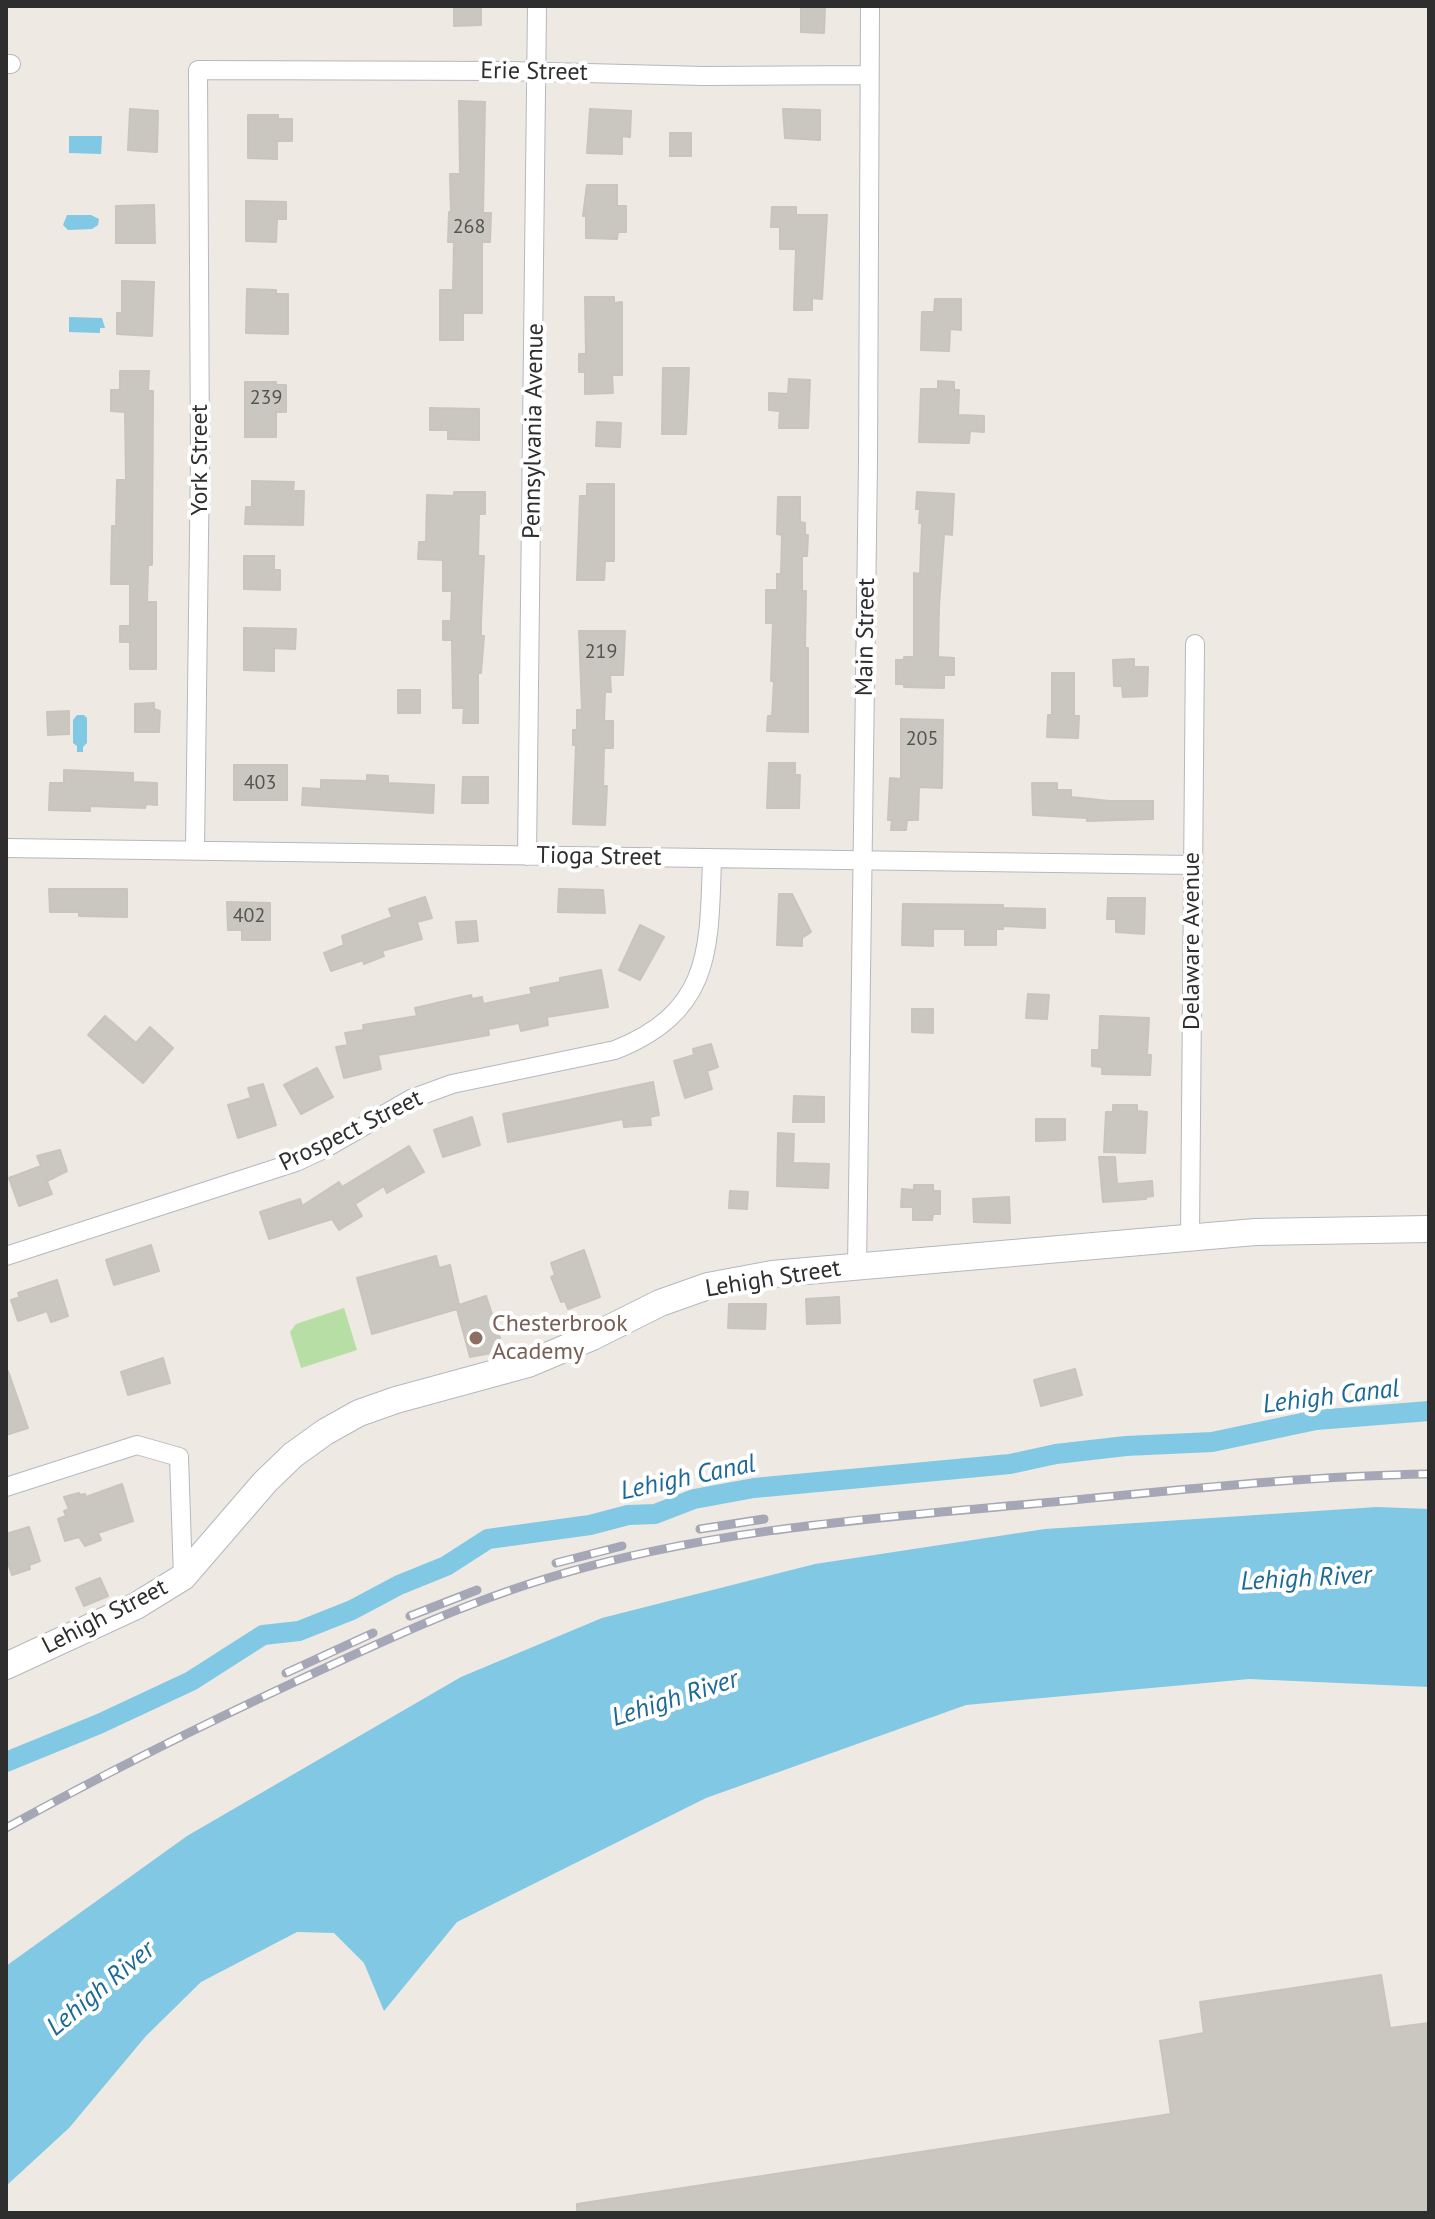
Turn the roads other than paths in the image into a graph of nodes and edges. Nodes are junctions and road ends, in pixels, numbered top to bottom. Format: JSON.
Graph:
{"nodes":[{"id":1,"x":537,"y":6,"type":"edge"},
{"id":2,"x":870,"y":6,"type":"edge"},
{"id":3,"x":198,"y":70,"type":"joint"},
{"id":4,"x":537,"y":72,"type":"junction"},
{"id":5,"x":869,"y":75,"type":"junction"},
{"id":6,"x":1195,"y":644,"type":"dead end"},
{"id":7,"x":6,"y":848,"type":"edge"},
{"id":8,"x":195,"y":850,"type":"junction"},
{"id":9,"x":527,"y":856,"type":"junction"},
{"id":10,"x":712,"y":859,"type":"junction"},
{"id":11,"x":862,"y":861,"type":"junction"},
{"id":12,"x":1193,"y":865,"type":"junction"},
{"id":13,"x":1429,"y":1229,"type":"edge"},
{"id":14,"x":1190,"y":1237,"type":"junction"},
{"id":15,"x":6,"y":1256,"type":"edge"},
{"id":16,"x":857,"y":1267,"type":"junction"},
{"id":17,"x":6,"y":1487,"type":"edge"},
{"id":18,"x":183,"y":1577,"type":"junction"},
{"id":19,"x":6,"y":1666,"type":"edge"}],
"edges":[{"from":1,"to":4,"type":"street","name":"Pennsylvania Avenue"},
{"from":2,"to":5,"type":"street","name":"Main Street"},
{"from":3,"to":4,"type":"street","name":"Erie Street"},
{"from":3,"to":8,"type":"street","name":"York Street"},
{"from":4,"to":5,"type":"street","name":"Erie Street"},
{"from":4,"to":9,"type":"street","name":"Pennsylvania Avenue"},
{"from":5,"to":11,"type":"street","name":"Main Street"},
{"from":6,"to":12,"type":"street","name":"Delaware Avenue"},
{"from":7,"to":8,"type":"street","name":"Tioga Street"},
{"from":8,"to":9,"type":"street","name":"Tioga Street"},
{"from":9,"to":10,"type":"street","name":"Tioga Street"},
{"from":10,"to":11,"type":"street","name":"Tioga Street"},
{"from":10,"to":15,"type":"street","name":"Prospect Street"},
{"from":11,"to":12,"type":"street","name":"Tioga Street"},
{"from":11,"to":16,"type":"street","name":"Main Street"},
{"from":12,"to":14,"type":"street","name":"Delaware Avenue"},
{"from":13,"to":14,"type":"street","name":"Lehigh Street"},
{"from":14,"to":16,"type":"street","name":"Lehigh Street"},
{"from":16,"to":18,"type":"street","name":"Lehigh Street"},
{"from":17,"to":18,"type":"street"},
{"from":18,"to":19,"type":"street","name":"Lehigh Street"}]}
